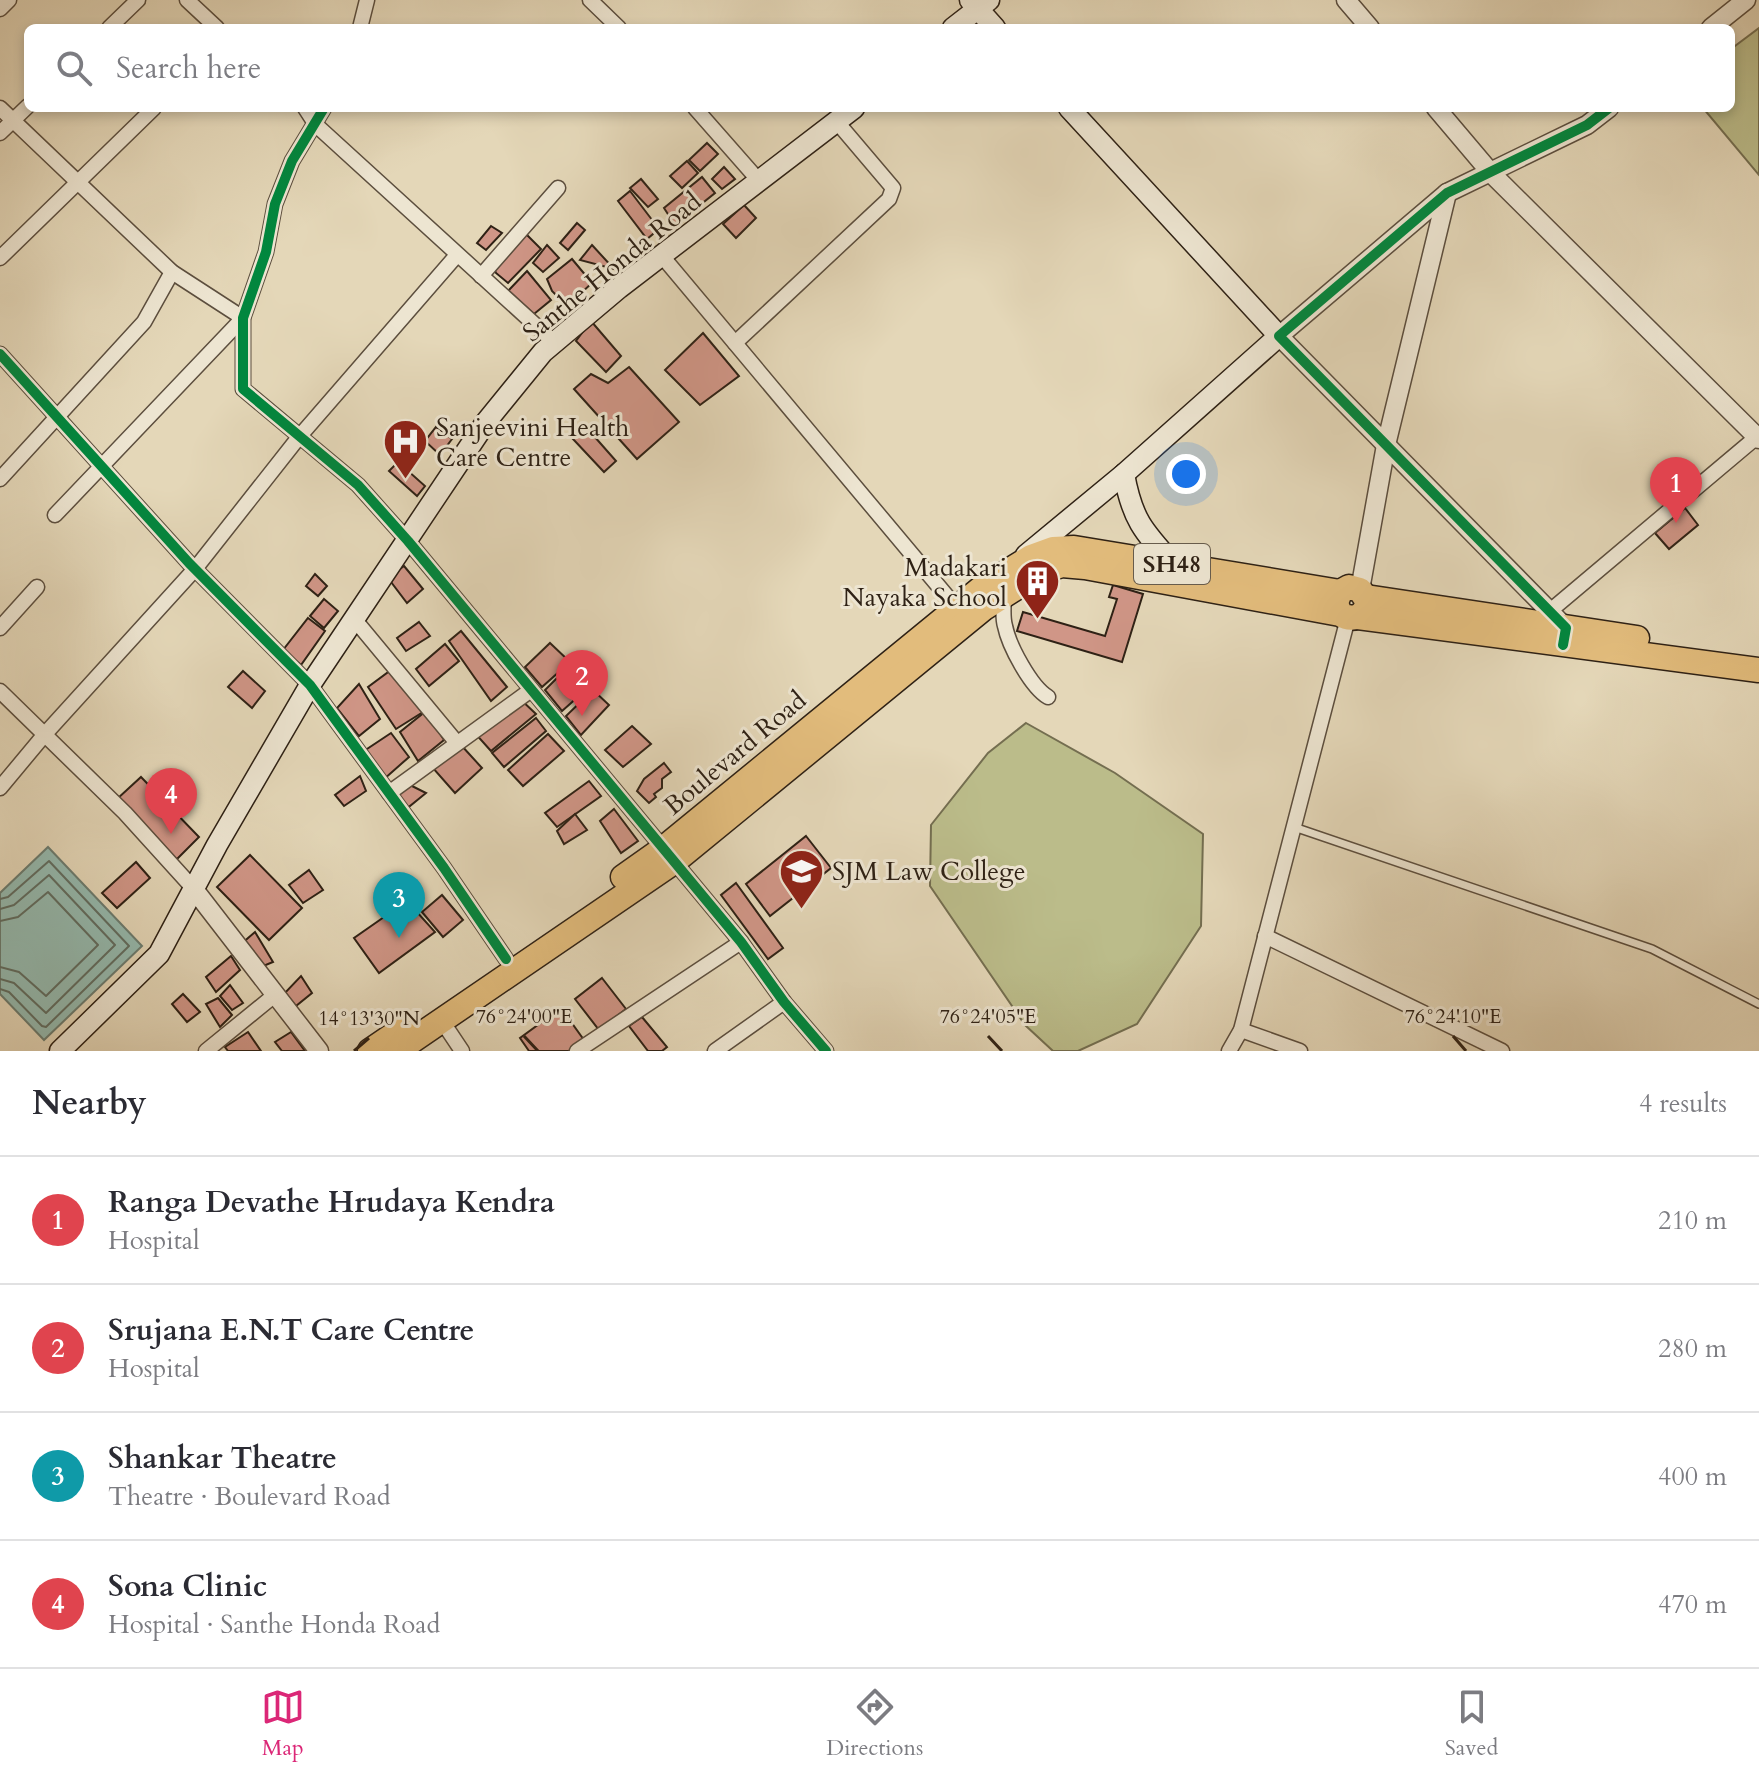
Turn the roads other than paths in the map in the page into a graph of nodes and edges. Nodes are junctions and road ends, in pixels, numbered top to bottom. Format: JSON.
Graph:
{"nodes":[{"id":1,"x":9,"y":0,"type":"edge"},
{"id":2,"x":138,"y":0,"type":"edge"},
{"id":3,"x":187,"y":0,"type":"edge"},
{"id":4,"x":367,"y":0,"type":"edge"},
{"id":5,"x":590,"y":0,"type":"edge"},
{"id":6,"x":1346,"y":0,"type":"edge"},
{"id":7,"x":1746,"y":0,"type":"edge"},
{"id":8,"x":979,"y":3,"type":"edge"},
{"id":9,"x":0,"y":9,"type":"edge"},
{"id":10,"x":113,"y":24,"type":"edge"},
{"id":11,"x":213,"y":24,"type":"edge"},
{"id":12,"x":361,"y":24,"type":"edge"},
{"id":13,"x":615,"y":24,"type":"edge"},
{"id":14,"x":957,"y":24,"type":"edge"},
{"id":15,"x":992,"y":24,"type":"edge"},
{"id":16,"x":1367,"y":24,"type":"edge"},
{"id":17,"x":1716,"y":24,"type":"edge"},
{"id":18,"x":0,"y":108,"type":"edge"},
{"id":19,"x":24,"y":110,"type":"edge"},
{"id":20,"x":150,"y":112,"type":"edge"},
{"id":21,"x":308,"y":112,"type":"edge"},
{"id":22,"x":322,"y":112,"type":"edge"},
{"id":23,"x":699,"y":112,"type":"edge"},
{"id":24,"x":849,"y":112,"type":"edge"},
{"id":25,"x":1073,"y":112,"type":"edge"},
{"id":26,"x":1439,"y":112,"type":"edge"},
{"id":27,"x":1604,"y":112,"type":"edge"},
{"id":28,"x":13,"y":120,"type":"junction"},
{"id":29,"x":837,"y":122,"type":"junction"},
{"id":30,"x":316,"y":125,"type":"junction"},
{"id":31,"x":0,"y":133,"type":"edge"},
{"id":32,"x":1491,"y":173,"type":"junction"},
{"id":33,"x":760,"y":182,"type":"junction"},
{"id":34,"x":78,"y":183,"type":"junction"},
{"id":35,"x":558,"y":188,"type":"dead end"},
{"id":36,"x":1447,"y":193,"type":"junction"},
{"id":37,"x":457,"y":255,"type":"junction"},
{"id":38,"x":662,"y":256,"type":"junction"},
{"id":39,"x":0,"y":258,"type":"edge"},
{"id":40,"x":172,"y":272,"type":"junction"},
{"id":41,"x":481,"y":276,"type":"junction"},
{"id":42,"x":243,"y":318,"type":"junction"},
{"id":43,"x":1279,"y":336,"type":"junction"},
{"id":44,"x":555,"y":343,"type":"junction"},
{"id":45,"x":735,"y":343,"type":"junction"},
{"id":46,"x":0,"y":354,"type":"edge"},
{"id":47,"x":56,"y":418,"type":"junction"},
{"id":48,"x":299,"y":437,"type":"junction"},
{"id":49,"x":1758,"y":437,"type":"edge"},
{"id":50,"x":1386,"y":445,"type":"junction"},
{"id":51,"x":101,"y":468,"type":"junction"},
{"id":52,"x":1124,"y":474,"type":"junction"},
{"id":53,"x":0,"y":479,"type":"edge"},
{"id":54,"x":55,"y":515,"type":"dead end"},
{"id":55,"x":408,"y":541,"type":"junction"},
{"id":56,"x":1173,"y":564,"type":"junction"},
{"id":57,"x":195,"y":569,"type":"junction"},
{"id":58,"x":1009,"y":580,"type":"junction"},
{"id":59,"x":37,"y":587,"type":"dead end"},
{"id":60,"x":1352,"y":605,"type":"junction"},
{"id":61,"x":956,"y":607,"type":"junction"},
{"id":62,"x":355,"y":620,"type":"junction"},
{"id":63,"x":0,"y":628,"type":"edge"},
{"id":64,"x":1560,"y":628,"type":"junction"},
{"id":65,"x":1759,"y":654,"type":"edge"},
{"id":66,"x":1759,"y":670,"type":"edge"},
{"id":67,"x":310,"y":685,"type":"junction"},
{"id":68,"x":531,"y":690,"type":"junction"},
{"id":69,"x":0,"y":691,"type":"edge"},
{"id":70,"x":1048,"y":697,"type":"dead end"},
{"id":71,"x":45,"y":734,"type":"junction"},
{"id":72,"x":457,"y":743,"type":"junction"},
{"id":73,"x":0,"y":788,"type":"edge"},
{"id":74,"x":389,"y":793,"type":"junction"},
{"id":75,"x":1294,"y":827,"type":"junction"},
{"id":76,"x":670,"y":855,"type":"junction"},
{"id":77,"x":193,"y":888,"type":"junction"},
{"id":78,"x":1265,"y":936,"type":"junction"},
{"id":79,"x":741,"y":942,"type":"junction"},
{"id":80,"x":506,"y":959,"type":"junction"},
{"id":81,"x":276,"y":994,"type":"junction"},
{"id":82,"x":784,"y":1002,"type":"junction"},
{"id":83,"x":1759,"y":1004,"type":"edge"},
{"id":84,"x":442,"y":1021,"type":"junction"},
{"id":85,"x":1241,"y":1030,"type":"junction"},
{"id":86,"x":822,"y":1049,"type":"edge"},
{"id":87,"x":60,"y":1051,"type":"edge"},
{"id":88,"x":206,"y":1051,"type":"edge"},
{"id":89,"x":319,"y":1051,"type":"edge"},
{"id":90,"x":370,"y":1051,"type":"edge"},
{"id":91,"x":397,"y":1051,"type":"edge"},
{"id":92,"x":462,"y":1051,"type":"edge"},
{"id":93,"x":577,"y":1051,"type":"edge"},
{"id":94,"x":715,"y":1051,"type":"edge"},
{"id":95,"x":1229,"y":1051,"type":"edge"},
{"id":96,"x":1300,"y":1051,"type":"edge"},
{"id":97,"x":1502,"y":1051,"type":"edge"}],
"edges":[{"from":1,"to":9,"type":"street"},
{"from":2,"to":10,"type":"street"},
{"from":3,"to":11,"type":"street"},
{"from":4,"to":12,"type":"street"},
{"from":5,"to":13,"type":"street"},
{"from":6,"to":16,"type":"street"},
{"from":7,"to":17,"type":"street"},
{"from":8,"to":14,"type":"main road"},
{"from":8,"to":15,"type":"main road"},
{"from":18,"to":28,"type":"street"},
{"from":19,"to":28,"type":"street"},
{"from":20,"to":34,"type":"street"},
{"from":21,"to":30,"type":"street"},
{"from":22,"to":30,"type":"street"},
{"from":23,"to":33,"type":"street"},
{"from":24,"to":29,"type":"main road","name":"Santhe Honda Road"},
{"from":25,"to":43,"type":"main road"},
{"from":26,"to":32,"type":"street"},
{"from":27,"to":32,"type":"street"},
{"from":28,"to":31,"type":"street"},
{"from":28,"to":34,"type":"street"},
{"from":29,"to":33,"type":"main road","name":"Santhe Honda Road"},
{"from":29,"to":45,"type":"street"},
{"from":30,"to":37,"type":"street"},
{"from":30,"to":42,"type":"street"},
{"from":32,"to":36,"type":"street"},
{"from":32,"to":49,"type":"street"},
{"from":33,"to":38,"type":"main road","name":"Santhe Honda Road"},
{"from":34,"to":39,"type":"street"},
{"from":34,"to":40,"type":"street"},
{"from":35,"to":41,"type":"street"},
{"from":36,"to":43,"type":"street"},
{"from":36,"to":50,"type":"street"},
{"from":37,"to":41,"type":"street"},
{"from":37,"to":48,"type":"street"},
{"from":38,"to":44,"type":"main road","name":"Santhe Honda Road"},
{"from":38,"to":45,"type":"street"},
{"from":40,"to":42,"type":"street"},
{"from":40,"to":47,"type":"street"},
{"from":41,"to":44,"type":"street"},
{"from":42,"to":48,"type":"street"},
{"from":42,"to":51,"type":"street"},
{"from":43,"to":50,"type":"street"},
{"from":43,"to":52,"type":"main road"},
{"from":44,"to":55,"type":"main road","name":"Santhe Honda Road"},
{"from":45,"to":61,"type":"street"},
{"from":46,"to":47,"type":"street"},
{"from":47,"to":51,"type":"street"},
{"from":47,"to":53,"type":"street"},
{"from":48,"to":55,"type":"street"},
{"from":48,"to":57,"type":"street"},
{"from":49,"to":64,"type":"street"},
{"from":50,"to":60,"type":"street"},
{"from":50,"to":64,"type":"street"},
{"from":51,"to":54,"type":"street"},
{"from":51,"to":57,"type":"street"},
{"from":52,"to":56,"type":"main road"},
{"from":52,"to":58,"type":"main road"},
{"from":55,"to":62,"type":"main road","name":"Santhe Honda Road"},
{"from":55,"to":68,"type":"street"},
{"from":56,"to":58,"type":"main road","number":"SH48"},
{"from":56,"to":60,"type":"main road","number":"SH48"},
{"from":57,"to":67,"type":"street"},
{"from":57,"to":71,"type":"street"},
{"from":58,"to":60,"type":"main road","number":"SH48"},
{"from":58,"to":61,"type":"main road","name":"Boulevard Road","number":"SH48"},
{"from":58,"to":70,"type":"street"},
{"from":58,"to":76,"type":"main road","name":"Boulevard Road","number":"SH48"},
{"from":59,"to":63,"type":"street"},
{"from":60,"to":64,"type":"main road","number":"SH48"},
{"from":60,"to":75,"type":"street"},
{"from":61,"to":76,"type":"main road","name":"Boulevard Road","number":"SH48"},
{"from":62,"to":67,"type":"main road","name":"Santhe Honda Road"},
{"from":62,"to":72,"type":"street"},
{"from":64,"to":65,"type":"main road","number":"SH48"},
{"from":64,"to":66,"type":"main road","number":"SH48"},
{"from":67,"to":74,"type":"street"},
{"from":67,"to":77,"type":"main road","name":"Santhe Honda Road"},
{"from":68,"to":72,"type":"street"},
{"from":68,"to":76,"type":"street"},
{"from":69,"to":71,"type":"street"},
{"from":71,"to":73,"type":"street"},
{"from":71,"to":77,"type":"street"},
{"from":72,"to":74,"type":"street"},
{"from":74,"to":80,"type":"street"},
{"from":75,"to":78,"type":"street"},
{"from":75,"to":83,"type":"lane"},
{"from":76,"to":79,"type":"street"},
{"from":76,"to":80,"type":"main road","name":"Boulevard Road","number":"SH48"},
{"from":76,"to":84,"type":"main road","name":"Boulevard Road","number":"SH48"},
{"from":77,"to":81,"type":"street"},
{"from":77,"to":87,"type":"main road","name":"Santhe Honda Road"},
{"from":78,"to":85,"type":"street"},
{"from":78,"to":97,"type":"street"},
{"from":79,"to":82,"type":"street"},
{"from":79,"to":93,"type":"street"},
{"from":80,"to":90,"type":"main road","name":"Boulevard Road","number":"SH48"},
{"from":81,"to":88,"type":"street"},
{"from":81,"to":89,"type":"street"},
{"from":82,"to":86,"type":"street"},
{"from":82,"to":94,"type":"street"},
{"from":84,"to":91,"type":"main road","name":"Boulevard Road","number":"SH48"},
{"from":84,"to":92,"type":"street"},
{"from":85,"to":95,"type":"street"},
{"from":85,"to":96,"type":"street"}]}
